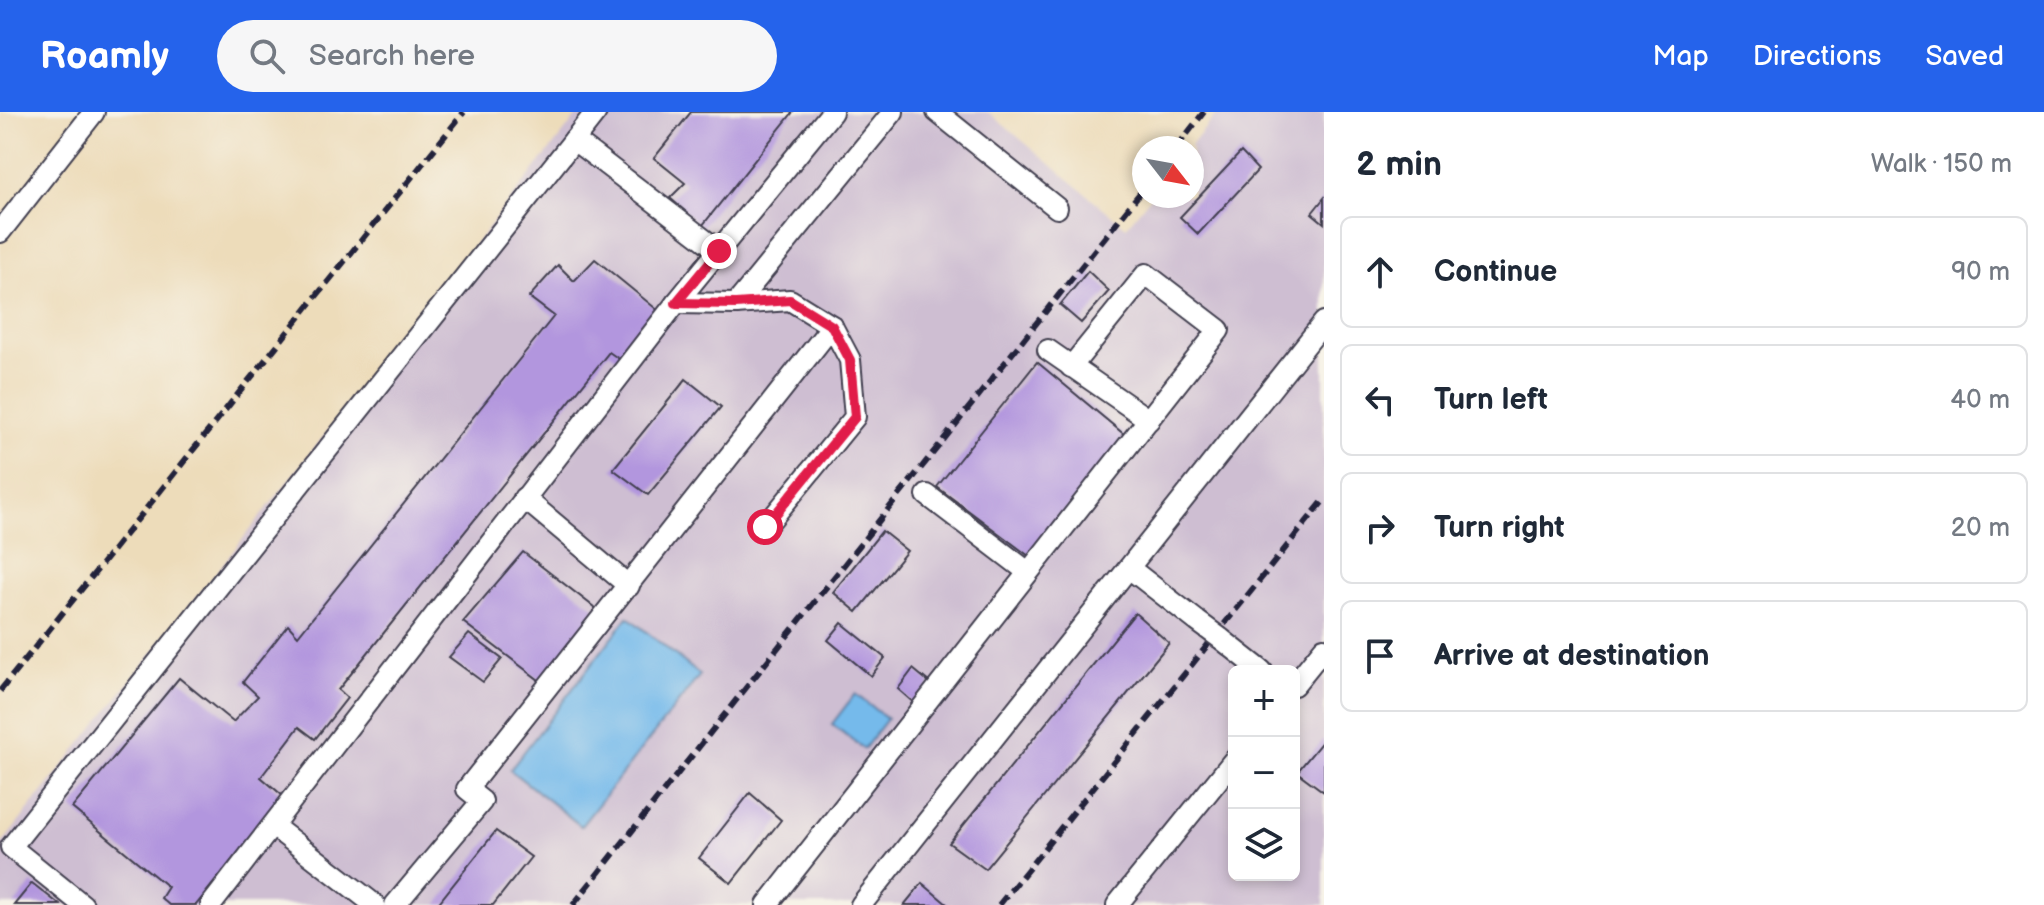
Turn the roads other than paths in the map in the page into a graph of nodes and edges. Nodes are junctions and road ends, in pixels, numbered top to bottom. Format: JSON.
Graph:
{"nodes":[{"id":1,"x":94,"y":112,"type":"edge"},
{"id":2,"x":596,"y":112,"type":"edge"},
{"id":3,"x":832,"y":112,"type":"edge"},
{"id":4,"x":893,"y":112,"type":"edge"},
{"id":5,"x":937,"y":112,"type":"edge"},
{"id":6,"x":574,"y":140,"type":"junction"},
{"id":7,"x":1057,"y":208,"type":"dead end"},
{"id":8,"x":0,"y":232,"type":"edge"},
{"id":9,"x":719,"y":251,"type":"junction"},
{"id":10,"x":676,"y":303,"type":"junction"},
{"id":11,"x":736,"y":304,"type":"junction"},
{"id":12,"x":1324,"y":322,"type":"edge"},
{"id":13,"x":832,"y":326,"type":"junction"},
{"id":14,"x":1048,"y":350,"type":"dead end"},
{"id":15,"x":1071,"y":367,"type":"junction"},
{"id":16,"x":1149,"y":420,"type":"junction"},
{"id":17,"x":927,"y":495,"type":"dead end"},
{"id":18,"x":524,"y":498,"type":"junction"},
{"id":19,"x":765,"y":527,"type":"dead end"},
{"id":20,"x":1129,"y":568,"type":"junction"},
{"id":21,"x":1028,"y":572,"type":"junction"},
{"id":22,"x":629,"y":586,"type":"junction"},
{"id":23,"x":1324,"y":648,"type":"edge"},
{"id":24,"x":1254,"y":665,"type":"edge"},
{"id":25,"x":1300,"y":678,"type":"edge"},
{"id":26,"x":1228,"y":767,"type":"edge"},
{"id":27,"x":273,"y":826,"type":"junction"},
{"id":28,"x":83,"y":905,"type":"edge"},
{"id":29,"x":211,"y":905,"type":"edge"},
{"id":30,"x":375,"y":905,"type":"edge"},
{"id":31,"x":395,"y":905,"type":"edge"},
{"id":32,"x":767,"y":905,"type":"edge"},
{"id":33,"x":861,"y":905,"type":"edge"},
{"id":34,"x":1117,"y":905,"type":"edge"}],
"edges":[{"from":1,"to":8,"type":"street"},
{"from":2,"to":6,"type":"street"},
{"from":3,"to":9,"type":"street"},
{"from":4,"to":11,"type":"street"},
{"from":5,"to":7,"type":"street"},
{"from":6,"to":9,"type":"street"},
{"from":6,"to":28,"type":"street"},
{"from":9,"to":10,"type":"street"},
{"from":10,"to":11,"type":"street"},
{"from":10,"to":18,"type":"street"},
{"from":11,"to":13,"type":"street"},
{"from":12,"to":20,"type":"street"},
{"from":13,"to":19,"type":"street"},
{"from":13,"to":22,"type":"street"},
{"from":14,"to":15,"type":"street"},
{"from":15,"to":16,"type":"street"},
{"from":15,"to":16,"type":"street"},
{"from":16,"to":21,"type":"street"},
{"from":17,"to":21,"type":"street"},
{"from":18,"to":22,"type":"street"},
{"from":18,"to":27,"type":"street"},
{"from":20,"to":24,"type":"street","bridge":true},
{"from":20,"to":33,"type":"street"},
{"from":21,"to":32,"type":"street"},
{"from":22,"to":31,"type":"street"},
{"from":23,"to":25,"type":"street"},
{"from":26,"to":34,"type":"street"},
{"from":27,"to":29,"type":"street"},
{"from":27,"to":30,"type":"street"}]}
